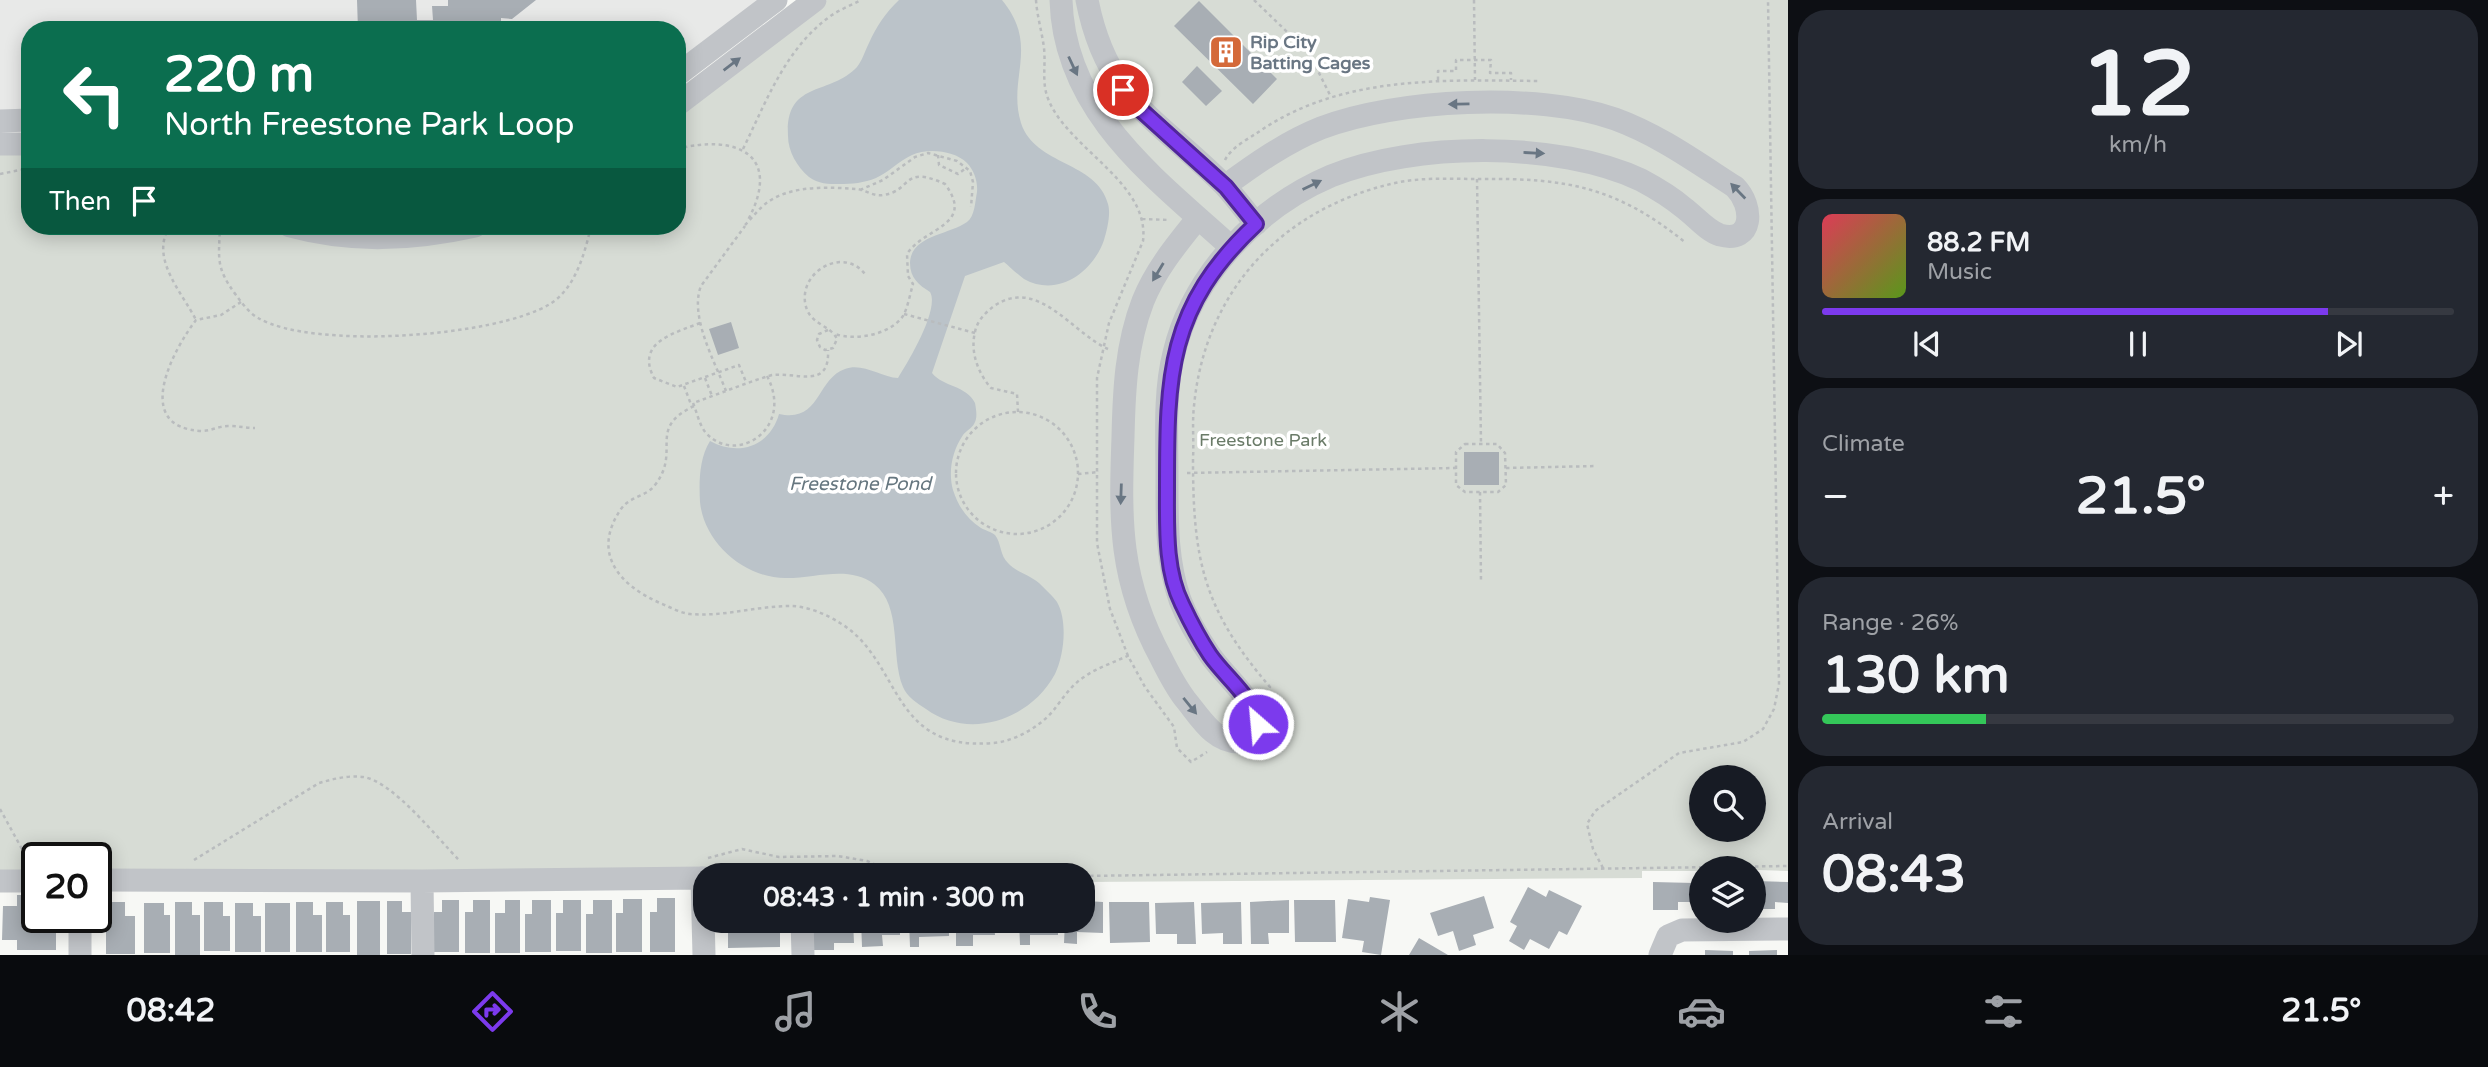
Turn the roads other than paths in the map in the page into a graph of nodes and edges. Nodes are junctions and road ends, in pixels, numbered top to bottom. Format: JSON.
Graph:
{"nodes":[{"id":1,"x":775,"y":0,"type":"edge"},
{"id":2,"x":816,"y":0,"type":"edge"},
{"id":3,"x":1061,"y":0,"type":"edge"},
{"id":4,"x":1087,"y":0,"type":"edge"},
{"id":5,"x":686,"y":68,"type":"edge"},
{"id":6,"x":686,"y":98,"type":"edge"},
{"id":7,"x":21,"y":120,"type":"edge"},
{"id":8,"x":0,"y":121,"type":"edge"},
{"id":9,"x":0,"y":144,"type":"edge"},
{"id":10,"x":21,"y":144,"type":"edge"},
{"id":11,"x":1226,"y":187,"type":"junction"},
{"id":12,"x":1193,"y":213,"type":"junction"},
{"id":13,"x":1256,"y":224,"type":"junction"},
{"id":14,"x":335,"y":235,"type":"edge"},
{"id":15,"x":427,"y":235,"type":"edge"},
{"id":16,"x":1231,"y":247,"type":"junction"},
{"id":17,"x":693,"y":872,"type":"edge"},
{"id":18,"x":21,"y":876,"type":"edge"},
{"id":19,"x":112,"y":880,"type":"edge"},
{"id":20,"x":0,"y":881,"type":"edge"},
{"id":21,"x":422,"y":881,"type":"junction"},
{"id":22,"x":1788,"y":929,"type":"edge"},
{"id":23,"x":80,"y":933,"type":"edge"},
{"id":24,"x":704,"y":933,"type":"edge"},
{"id":25,"x":802,"y":933,"type":"edge"},
{"id":26,"x":1664,"y":946,"type":"edge"},
{"id":27,"x":80,"y":955,"type":"edge"},
{"id":28,"x":423,"y":955,"type":"edge"},
{"id":29,"x":704,"y":955,"type":"edge"},
{"id":30,"x":803,"y":955,"type":"edge"}],
"edges":[{"from":1,"to":5,"type":"street"},
{"from":6,"to":2,"type":"street","one_way":true},
{"from":3,"to":12,"type":"street","one_way":true},
{"from":4,"to":11,"type":"street"},
{"from":7,"to":8,"type":"street"},
{"from":9,"to":10,"type":"street"},
{"from":11,"to":13,"type":"street"},
{"from":13,"to":11,"type":"street","one_way":true},
{"from":12,"to":16,"type":"street"},
{"from":12,"to":16,"type":"street","one_way":true},
{"from":13,"to":16,"type":"street"},
{"from":14,"to":15,"type":"street"},
{"from":17,"to":21,"type":"street"},
{"from":18,"to":20,"type":"street"},
{"from":19,"to":21,"type":"street"},
{"from":21,"to":28,"type":"street"},
{"from":22,"to":26,"type":"street"},
{"from":23,"to":27,"type":"street"},
{"from":24,"to":29,"type":"street"},
{"from":25,"to":30,"type":"street"}]}
